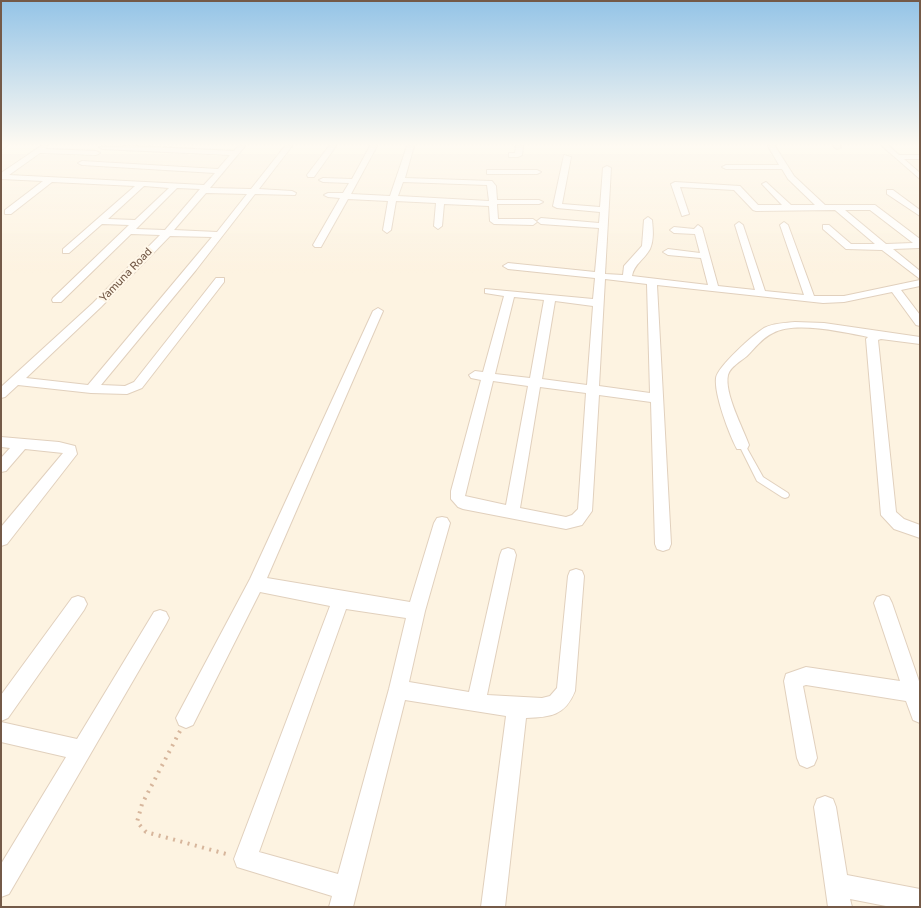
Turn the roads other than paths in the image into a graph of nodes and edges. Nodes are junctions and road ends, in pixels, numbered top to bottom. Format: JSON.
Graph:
{"nodes":[{"id":1,"x":39,"y":188,"type":"edge"},
{"id":2,"x":137,"y":188,"type":"edge"},
{"id":3,"x":173,"y":188,"type":"edge"},
{"id":4,"x":204,"y":188,"type":"edge"},
{"id":5,"x":208,"y":188,"type":"edge"},
{"id":6,"x":254,"y":188,"type":"edge"},
{"id":7,"x":352,"y":188,"type":"edge"},
{"id":8,"x":397,"y":188,"type":"edge"},
{"id":9,"x":492,"y":188,"type":"edge"},
{"id":10,"x":561,"y":188,"type":"edge"},
{"id":11,"x":606,"y":188,"type":"edge"},
{"id":12,"x":676,"y":188,"type":"edge"},
{"id":13,"x":735,"y":188,"type":"edge"},
{"id":14,"x":770,"y":188,"type":"edge"},
{"id":15,"x":803,"y":188,"type":"edge"},
{"id":16,"x":251,"y":192,"type":"junction"},
{"id":17,"x":890,"y":192,"type":"dead end"},
{"id":18,"x":292,"y":193,"type":"dead end"},
{"id":19,"x":328,"y":195,"type":"dead end"},
{"id":20,"x":347,"y":197,"type":"junction"},
{"id":21,"x":392,"y":200,"type":"junction"},
{"id":22,"x":440,"y":202,"type":"junction"},
{"id":23,"x":539,"y":202,"type":"dead end"},
{"id":24,"x":492,"y":203,"type":"junction"},
{"id":25,"x":790,"y":208,"type":"junction"},
{"id":26,"x":823,"y":208,"type":"junction"},
{"id":27,"x":838,"y":208,"type":"junction"},
{"id":28,"x":604,"y":210,"type":"junction"},
{"id":29,"x":8,"y":212,"type":"dead end"},
{"id":30,"x":685,"y":214,"type":"dead end"},
{"id":31,"x":920,"y":214,"type":"edge"},
{"id":32,"x":648,"y":220,"type":"dead end"},
{"id":33,"x":100,"y":221,"type":"junction"},
{"id":34,"x":137,"y":223,"type":"junction"},
{"id":35,"x":784,"y":224,"type":"dead end"},
{"id":36,"x":739,"y":225,"type":"dead end"},
{"id":37,"x":438,"y":226,"type":"dead end"},
{"id":38,"x":604,"y":226,"type":"junction"},
{"id":39,"x":826,"y":227,"type":"dead end"},
{"id":40,"x":387,"y":230,"type":"dead end"},
{"id":41,"x":674,"y":230,"type":"dead end"},
{"id":42,"x":128,"y":231,"type":"junction"},
{"id":43,"x":167,"y":233,"type":"junction"},
{"id":44,"x":219,"y":235,"type":"junction"},
{"id":45,"x":318,"y":245,"type":"dead end"},
{"id":46,"x":920,"y":245,"type":"edge"},
{"id":47,"x":884,"y":246,"type":"junction"},
{"id":48,"x":66,"y":251,"type":"dead end"},
{"id":49,"x":668,"y":252,"type":"dead end"},
{"id":50,"x":705,"y":256,"type":"junction"},
{"id":51,"x":508,"y":266,"type":"dead end"},
{"id":52,"x":600,"y":276,"type":"junction"},
{"id":53,"x":920,"y":276,"type":"edge"},
{"id":54,"x":627,"y":279,"type":"junction"},
{"id":55,"x":220,"y":280,"type":"dead end"},
{"id":56,"x":652,"y":282,"type":"junction"},
{"id":57,"x":920,"y":282,"type":"edge"},
{"id":58,"x":894,"y":287,"type":"junction"},
{"id":59,"x":714,"y":288,"type":"junction"},
{"id":60,"x":489,"y":291,"type":"dead end"},
{"id":61,"x":761,"y":293,"type":"junction"},
{"id":62,"x":510,"y":294,"type":"junction"},
{"id":63,"x":550,"y":298,"type":"junction"},
{"id":64,"x":810,"y":298,"type":"junction"},
{"id":65,"x":57,"y":300,"type":"dead end"},
{"id":66,"x":598,"y":303,"type":"junction"},
{"id":67,"x":378,"y":312,"type":"dead end"},
{"id":68,"x":920,"y":323,"type":"edge"},
{"id":69,"x":879,"y":334,"type":"junction"},
{"id":70,"x":920,"y":341,"type":"edge"},
{"id":71,"x":481,"y":376,"type":"junction"},
{"id":72,"x":15,"y":381,"type":"junction"},
{"id":73,"x":535,"y":383,"type":"junction"},
{"id":74,"x":91,"y":389,"type":"junction"},
{"id":75,"x":592,"y":390,"type":"junction"},
{"id":76,"x":1,"y":394,"type":"edge"},
{"id":77,"x":657,"y":398,"type":"junction"},
{"id":78,"x":1,"y":442,"type":"edge"},
{"id":79,"x":22,"y":444,"type":"junction"},
{"id":80,"x":742,"y":445,"type":"joint"},
{"id":81,"x":1,"y":467,"type":"edge"},
{"id":82,"x":786,"y":495,"type":"dead end"},
{"id":83,"x":512,"y":512,"type":"junction"},
{"id":84,"x":442,"y":523,"type":"dead end"},
{"id":85,"x":920,"y":532,"type":"edge"},
{"id":86,"x":1,"y":539,"type":"edge"},
{"id":87,"x":663,"y":544,"type":"dead end"},
{"id":88,"x":508,"y":555,"type":"dead end"},
{"id":89,"x":576,"y":576,"type":"dead end"},
{"id":90,"x":256,"y":584,"type":"junction"},
{"id":91,"x":341,"y":600,"type":"junction"},
{"id":92,"x":883,"y":603,"type":"dead end"},
{"id":93,"x":78,"y":604,"type":"dead end"},
{"id":94,"x":416,"y":611,"type":"junction"},
{"id":95,"x":160,"y":618,"type":"dead end"},
{"id":96,"x":398,"y":689,"type":"junction"},
{"id":97,"x":916,"y":694,"type":"edge"},
{"id":98,"x":476,"y":702,"type":"junction"},
{"id":99,"x":517,"y":709,"type":"junction"},
{"id":100,"x":1,"y":711,"type":"edge"},
{"id":101,"x":920,"y":713,"type":"edge"},
{"id":102,"x":186,"y":718,"type":"road end"},
{"id":103,"x":1,"y":732,"type":"edge"},
{"id":104,"x":82,"y":750,"type":"junction"},
{"id":105,"x":807,"y":758,"type":"dead end"},
{"id":106,"x":825,"y":807,"type":"dead end"},
{"id":107,"x":836,"y":884,"type":"junction"},
{"id":108,"x":1,"y":886,"type":"edge"},
{"id":109,"x":344,"y":897,"type":"edge"},
{"id":110,"x":920,"y":902,"type":"edge"},
{"id":111,"x":493,"y":907,"type":"edge"},
{"id":112,"x":840,"y":907,"type":"edge"}],
"edges":[{"from":1,"to":29,"type":"street"},
{"from":2,"to":33,"type":"street"},
{"from":3,"to":34,"type":"street"},
{"from":4,"to":43,"type":"street","name":"Yamuna Road"},
{"from":5,"to":16,"type":"street"},
{"from":6,"to":16,"type":"street"},
{"from":7,"to":20,"type":"street"},
{"from":8,"to":21,"type":"street"},
{"from":9,"to":24,"type":"street"},
{"from":10,"to":28,"type":"street"},
{"from":11,"to":28,"type":"street"},
{"from":12,"to":30,"type":"street"},
{"from":13,"to":25,"type":"street"},
{"from":14,"to":25,"type":"street"},
{"from":15,"to":26,"type":"street"},
{"from":16,"to":18,"type":"street"},
{"from":16,"to":44,"type":"street"},
{"from":17,"to":31,"type":"street"},
{"from":19,"to":20,"type":"street"},
{"from":20,"to":21,"type":"street"},
{"from":20,"to":45,"type":"street"},
{"from":21,"to":22,"type":"street"},
{"from":21,"to":40,"type":"street"},
{"from":22,"to":24,"type":"street"},
{"from":22,"to":37,"type":"street"},
{"from":23,"to":24,"type":"street"},
{"from":24,"to":38,"type":"street"},
{"from":25,"to":26,"type":"street"},
{"from":26,"to":27,"type":"street"},
{"from":27,"to":46,"type":"street"},
{"from":27,"to":47,"type":"street"},
{"from":28,"to":38,"type":"street"},
{"from":32,"to":54,"type":"street"},
{"from":33,"to":34,"type":"street"},
{"from":33,"to":48,"type":"street"},
{"from":34,"to":42,"type":"street"},
{"from":35,"to":64,"type":"street"},
{"from":36,"to":61,"type":"street"},
{"from":38,"to":52,"type":"street"},
{"from":39,"to":47,"type":"street"},
{"from":41,"to":50,"type":"street"},
{"from":42,"to":43,"type":"street"},
{"from":42,"to":65,"type":"street"},
{"from":43,"to":44,"type":"street"},
{"from":43,"to":72,"type":"street","name":"Yamuna Road"},
{"from":44,"to":74,"type":"street"},
{"from":46,"to":47,"type":"street"},
{"from":47,"to":53,"type":"street"},
{"from":49,"to":50,"type":"street"},
{"from":50,"to":59,"type":"street"},
{"from":51,"to":52,"type":"street"},
{"from":52,"to":54,"type":"street"},
{"from":52,"to":66,"type":"street"},
{"from":54,"to":56,"type":"street"},
{"from":55,"to":74,"type":"street"},
{"from":56,"to":59,"type":"street"},
{"from":56,"to":77,"type":"street"},
{"from":57,"to":58,"type":"street"},
{"from":58,"to":64,"type":"street"},
{"from":58,"to":68,"type":"street"},
{"from":59,"to":61,"type":"street"},
{"from":60,"to":62,"type":"street"},
{"from":61,"to":64,"type":"street"},
{"from":62,"to":63,"type":"street"},
{"from":62,"to":71,"type":"street"},
{"from":63,"to":66,"type":"street"},
{"from":63,"to":73,"type":"street"},
{"from":66,"to":75,"type":"street"},
{"from":67,"to":90,"type":"street"},
{"from":69,"to":70,"type":"street"},
{"from":69,"to":80,"type":"street"},
{"from":69,"to":85,"type":"street"},
{"from":71,"to":73,"type":"street"},
{"from":71,"to":83,"type":"street"},
{"from":72,"to":74,"type":"street"},
{"from":72,"to":76,"type":"street","name":"Yamuna Road"},
{"from":73,"to":75,"type":"street"},
{"from":73,"to":83,"type":"street"},
{"from":75,"to":77,"type":"street"},
{"from":75,"to":83,"type":"street"},
{"from":77,"to":87,"type":"street"},
{"from":78,"to":79,"type":"street"},
{"from":79,"to":81,"type":"street"},
{"from":79,"to":86,"type":"street"},
{"from":80,"to":82,"type":"lane"},
{"from":84,"to":94,"type":"street"},
{"from":88,"to":98,"type":"street"},
{"from":89,"to":99,"type":"street"},
{"from":90,"to":91,"type":"street"},
{"from":90,"to":102,"type":"street"},
{"from":91,"to":94,"type":"street"},
{"from":91,"to":109,"type":"street"},
{"from":92,"to":97,"type":"street"},
{"from":93,"to":100,"type":"street"},
{"from":94,"to":96,"type":"street"},
{"from":95,"to":104,"type":"street"},
{"from":96,"to":98,"type":"street"},
{"from":96,"to":109,"type":"street"},
{"from":97,"to":101,"type":"street"},
{"from":97,"to":105,"type":"street"},
{"from":98,"to":99,"type":"street"},
{"from":99,"to":111,"type":"street"},
{"from":103,"to":104,"type":"street"},
{"from":104,"to":108,"type":"street"},
{"from":106,"to":107,"type":"street"},
{"from":107,"to":110,"type":"street"},
{"from":107,"to":112,"type":"street"}]}
